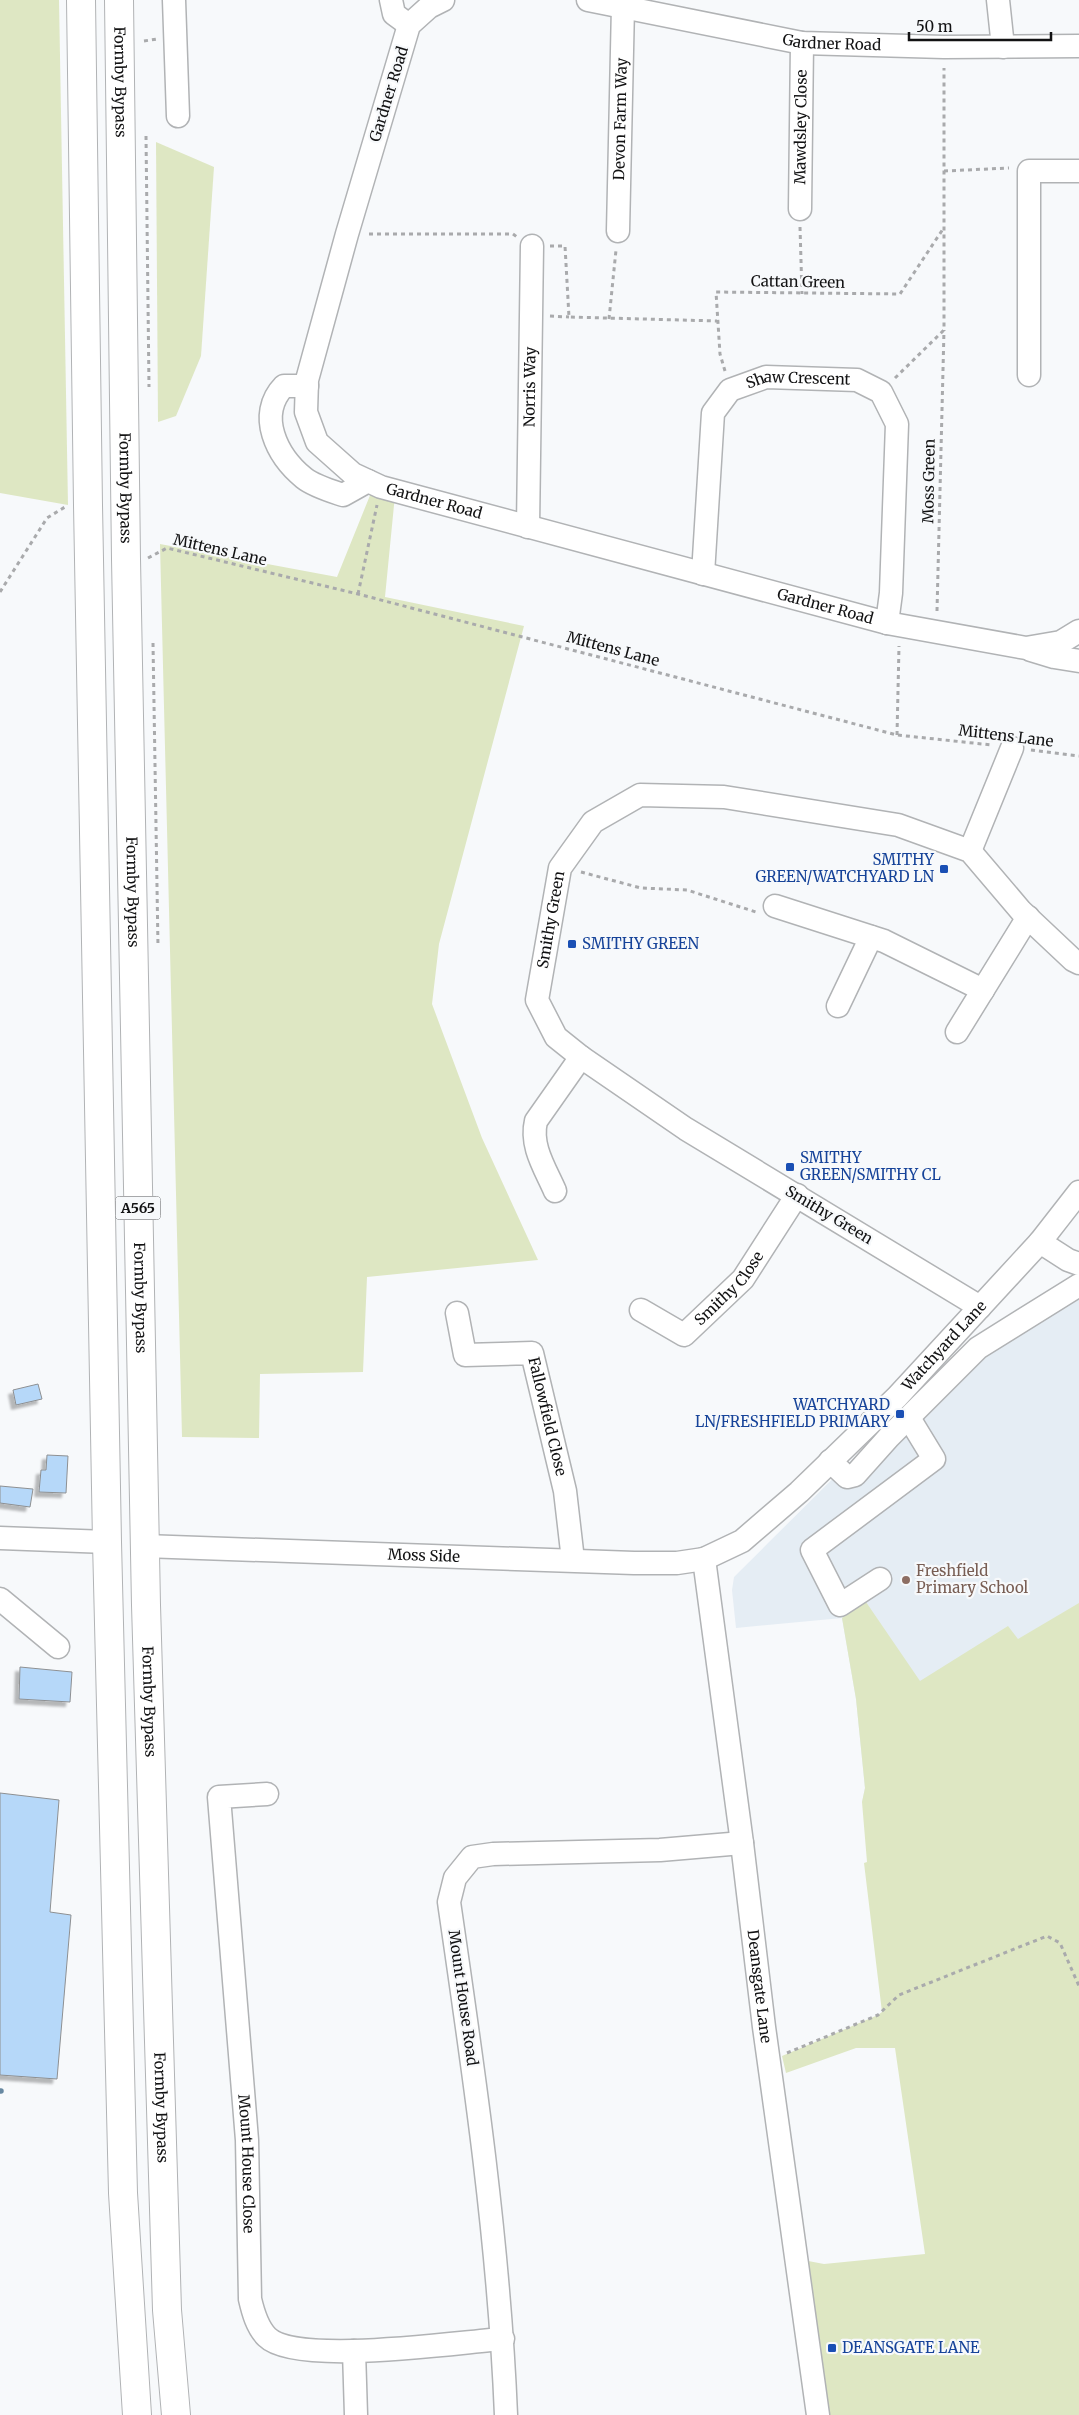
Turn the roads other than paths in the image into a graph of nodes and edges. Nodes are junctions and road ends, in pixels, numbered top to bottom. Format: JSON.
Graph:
{"nodes":[{"id":1,"x":82,"y":0,"type":"edge"},
{"id":2,"x":119,"y":0,"type":"edge"},
{"id":3,"x":174,"y":0,"type":"edge"},
{"id":4,"x":391,"y":0,"type":"edge"},
{"id":5,"x":443,"y":0,"type":"edge"},
{"id":6,"x":588,"y":0,"type":"edge"},
{"id":7,"x":998,"y":0,"type":"edge"},
{"id":8,"x":623,"y":6,"type":"junction"},
{"id":9,"x":409,"y":25,"type":"junction"},
{"id":10,"x":802,"y":43,"type":"junction"},
{"id":11,"x":1079,"y":46,"type":"edge"},
{"id":12,"x":1003,"y":47,"type":"junction"},
{"id":13,"x":178,"y":116,"type":"dead end"},
{"id":14,"x":1079,"y":171,"type":"edge"},
{"id":15,"x":800,"y":209,"type":"road end"},
{"id":16,"x":618,"y":231,"type":"road end"},
{"id":17,"x":532,"y":246,"type":"dead end"},
{"id":18,"x":1029,"y":375,"type":"dead end"},
{"id":19,"x":307,"y":386,"type":"junction"},
{"id":20,"x":374,"y":484,"type":"junction"},
{"id":21,"x":528,"y":528,"type":"junction"},
{"id":22,"x":703,"y":574,"type":"junction"},
{"id":23,"x":893,"y":624,"type":"junction"},
{"id":24,"x":1079,"y":631,"type":"edge"},
{"id":25,"x":1026,"y":648,"type":"junction"},
{"id":26,"x":1079,"y":661,"type":"edge"},
{"id":27,"x":1012,"y":748,"type":"road end"},
{"id":28,"x":970,"y":852,"type":"junction"},
{"id":29,"x":775,"y":906,"type":"road end"},
{"id":30,"x":1028,"y":917,"type":"junction"},
{"id":31,"x":871,"y":937,"type":"junction"},
{"id":32,"x":1079,"y":963,"type":"edge"},
{"id":33,"x":983,"y":990,"type":"junction"},
{"id":34,"x":838,"y":1006,"type":"dead end"},
{"id":35,"x":956,"y":1032,"type":"dead end"},
{"id":36,"x":581,"y":1057,"type":"junction"},
{"id":37,"x":555,"y":1191,"type":"dead end"},
{"id":38,"x":1079,"y":1192,"type":"edge"},
{"id":39,"x":797,"y":1195,"type":"junction"},
{"id":40,"x":1040,"y":1242,"type":"junction"},
{"id":41,"x":1079,"y":1264,"type":"edge"},
{"id":42,"x":1079,"y":1285,"type":"edge"},
{"id":43,"x":980,"y":1307,"type":"junction"},
{"id":44,"x":641,"y":1310,"type":"dead end"},
{"id":45,"x":457,"y":1313,"type":"dead end"},
{"id":46,"x":909,"y":1418,"type":"junction"},
{"id":47,"x":830,"y":1461,"type":"junction"},
{"id":48,"x":0,"y":1538,"type":"edge"},
{"id":49,"x":107,"y":1542,"type":"junction"},
{"id":50,"x":144,"y":1546,"type":"junction"},
{"id":51,"x":704,"y":1559,"type":"junction"},
{"id":52,"x":573,"y":1560,"type":"junction"},
{"id":53,"x":880,"y":1579,"type":"dead end"},
{"id":54,"x":0,"y":1599,"type":"edge"},
{"id":55,"x":58,"y":1647,"type":"dead end"},
{"id":56,"x":268,"y":1794,"type":"dead end"},
{"id":57,"x":742,"y":1843,"type":"junction"},
{"id":58,"x":503,"y":2339,"type":"junction"},
{"id":59,"x":354,"y":2351,"type":"junction"},
{"id":60,"x":137,"y":2415,"type":"edge"},
{"id":61,"x":176,"y":2415,"type":"edge"},
{"id":62,"x":356,"y":2415,"type":"edge"},
{"id":63,"x":506,"y":2415,"type":"edge"},
{"id":64,"x":818,"y":2415,"type":"edge"}],
"edges":[{"from":1,"to":49,"type":"highway","number":"A565"},
{"from":2,"to":50,"type":"highway","name":"Formby Bypass","number":"A565"},
{"from":3,"to":13,"type":"street"},
{"from":4,"to":9,"type":"street"},
{"from":5,"to":9,"type":"street","name":"Gardner Road"},
{"from":6,"to":8,"type":"street","name":"Gardner Road"},
{"from":7,"to":12,"type":"street"},
{"from":8,"to":10,"type":"street","name":"Gardner Road"},
{"from":8,"to":16,"type":"street","name":"Devon Farm Way"},
{"from":9,"to":19,"type":"street","name":"Gardner Road"},
{"from":10,"to":12,"type":"street","name":"Gardner Road"},
{"from":10,"to":15,"type":"street","name":"Mawdsley Close"},
{"from":11,"to":12,"type":"street","name":"Gardner Road"},
{"from":14,"to":18,"type":"street"},
{"from":17,"to":21,"type":"street","name":"Norris Way"},
{"from":19,"to":20,"type":"street","name":"Gardner Road"},
{"from":19,"to":20,"type":"street"},
{"from":20,"to":21,"type":"street","name":"Gardner Road"},
{"from":21,"to":22,"type":"street","name":"Gardner Road"},
{"from":22,"to":23,"type":"street","name":"Gardner Road"},
{"from":22,"to":23,"type":"street","name":"Shaw Crescent"},
{"from":23,"to":25,"type":"street","name":"Gardner Road"},
{"from":24,"to":25,"type":"street","name":"Gardner Road"},
{"from":25,"to":26,"type":"street","name":"Gardner Road"},
{"from":27,"to":28,"type":"street"},
{"from":28,"to":30,"type":"street","name":"Smithy Green"},
{"from":28,"to":36,"type":"street","name":"Smithy Green"},
{"from":29,"to":31,"type":"street"},
{"from":30,"to":32,"type":"street","name":"Smithy Green"},
{"from":30,"to":33,"type":"street"},
{"from":31,"to":33,"type":"street"},
{"from":31,"to":34,"type":"street"},
{"from":33,"to":35,"type":"street"},
{"from":36,"to":37,"type":"street"},
{"from":36,"to":39,"type":"street","name":"Smithy Green"},
{"from":38,"to":40,"type":"street","name":"Watchyard Lane"},
{"from":39,"to":43,"type":"street","name":"Smithy Green"},
{"from":39,"to":44,"type":"street","name":"Smithy Close"},
{"from":40,"to":41,"type":"street"},
{"from":40,"to":43,"type":"street","name":"Watchyard Lane"},
{"from":42,"to":46,"type":"street"},
{"from":43,"to":47,"type":"street","name":"Watchyard Lane"},
{"from":45,"to":52,"type":"street","name":"Fallowfield Close"},
{"from":46,"to":47,"type":"street"},
{"from":46,"to":53,"type":"street"},
{"from":47,"to":51,"type":"street","name":"Watchyard Lane"},
{"from":48,"to":49,"type":"street"},
{"from":49,"to":60,"type":"highway","number":"A565"},
{"from":50,"to":52,"type":"street","name":"Moss Side"},
{"from":50,"to":61,"type":"highway","name":"Formby Bypass","number":"A565"},
{"from":51,"to":52,"type":"street","name":"Moss Side"},
{"from":51,"to":57,"type":"street","name":"Deansgate Lane"},
{"from":54,"to":55,"type":"street"},
{"from":56,"to":59,"type":"street","name":"Mount House Close"},
{"from":57,"to":58,"type":"street","name":"Mount House Road"},
{"from":57,"to":64,"type":"street","name":"Deansgate Lane"},
{"from":58,"to":59,"type":"street","name":"Mount House Close"},
{"from":58,"to":63,"type":"street","name":"Mount House Road"},
{"from":59,"to":62,"type":"street"}]}
